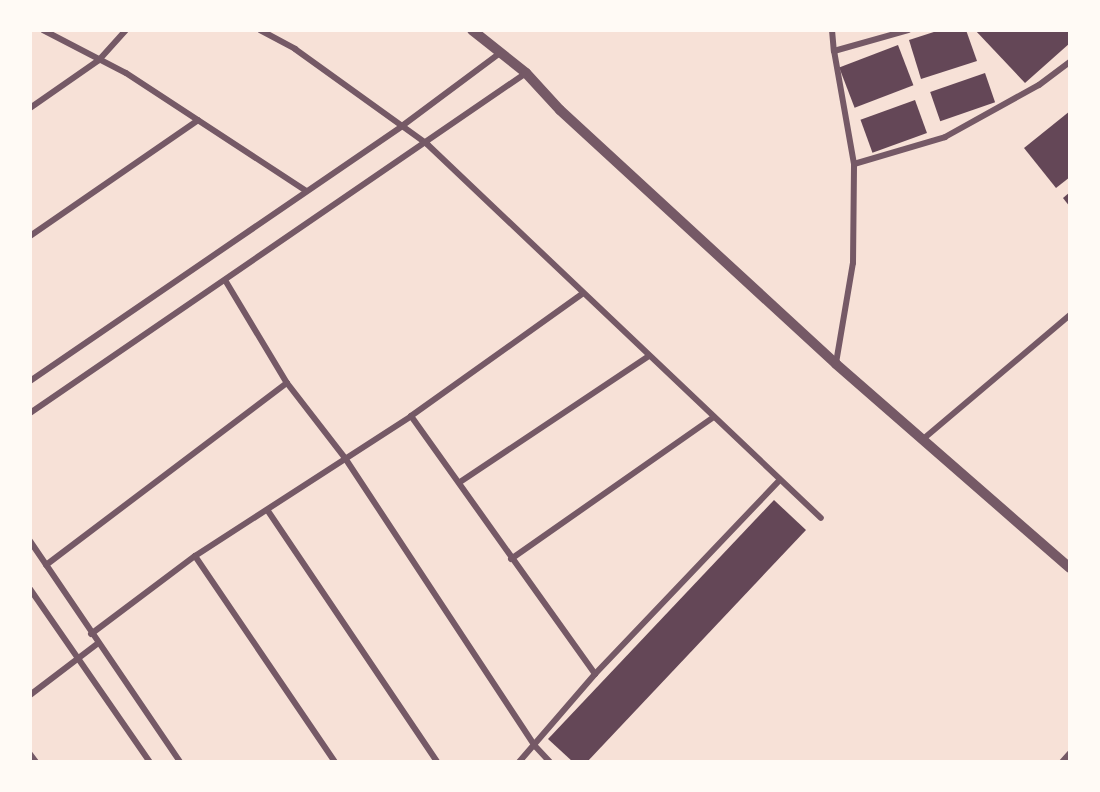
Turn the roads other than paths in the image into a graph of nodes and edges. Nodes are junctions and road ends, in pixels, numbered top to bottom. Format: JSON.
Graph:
{"nodes":[{"id":1,"x":43,"y":30,"type":"edge"},
{"id":2,"x":126,"y":30,"type":"edge"},
{"id":3,"x":260,"y":30,"type":"edge"},
{"id":4,"x":472,"y":30,"type":"edge"},
{"id":5,"x":832,"y":30,"type":"edge"},
{"id":6,"x":908,"y":30,"type":"edge"},
{"id":7,"x":834,"y":51,"type":"junction"},
{"id":8,"x":500,"y":53,"type":"junction"},
{"id":9,"x":99,"y":60,"type":"junction"},
{"id":10,"x":1070,"y":62,"type":"edge"},
{"id":11,"x":526,"y":74,"type":"junction"},
{"id":12,"x":30,"y":108,"type":"edge"},
{"id":13,"x":198,"y":120,"type":"junction"},
{"id":14,"x":402,"y":126,"type":"junction"},
{"id":15,"x":427,"y":144,"type":"junction"},
{"id":16,"x":854,"y":164,"type":"junction"},
{"id":17,"x":306,"y":191,"type":"junction"},
{"id":18,"x":30,"y":236,"type":"edge"},
{"id":19,"x":225,"y":280,"type":"junction"},
{"id":20,"x":582,"y":294,"type":"junction"},
{"id":21,"x":1070,"y":315,"type":"edge"},
{"id":22,"x":649,"y":356,"type":"junction"},
{"id":23,"x":836,"y":364,"type":"junction"},
{"id":24,"x":30,"y":381,"type":"edge"},
{"id":25,"x":287,"y":382,"type":"junction"},
{"id":26,"x":30,"y":413,"type":"edge"},
{"id":27,"x":411,"y":416,"type":"junction"},
{"id":28,"x":712,"y":418,"type":"junction"},
{"id":29,"x":922,"y":441,"type":"junction"},
{"id":30,"x":345,"y":458,"type":"junction"},
{"id":31,"x":779,"y":481,"type":"junction"},
{"id":32,"x":460,"y":482,"type":"junction"},
{"id":33,"x":268,"y":511,"type":"junction"},
{"id":34,"x":821,"y":518,"type":"dead end"},
{"id":35,"x":30,"y":541,"type":"edge"},
{"id":36,"x":195,"y":556,"type":"junction"},
{"id":37,"x":511,"y":559,"type":"junction"},
{"id":38,"x":46,"y":565,"type":"junction"},
{"id":39,"x":1070,"y":568,"type":"edge"},
{"id":40,"x":30,"y":589,"type":"edge"},
{"id":41,"x":91,"y":634,"type":"junction"},
{"id":42,"x":97,"y":644,"type":"junction"},
{"id":43,"x":80,"y":660,"type":"junction"},
{"id":44,"x":595,"y":675,"type":"junction"},
{"id":45,"x":30,"y":695,"type":"edge"},
{"id":46,"x":535,"y":746,"type":"junction"},
{"id":47,"x":30,"y":753,"type":"edge"},
{"id":48,"x":1070,"y":753,"type":"edge"},
{"id":49,"x":36,"y":762,"type":"edge"},
{"id":50,"x":150,"y":762,"type":"edge"},
{"id":51,"x":180,"y":762,"type":"edge"},
{"id":52,"x":335,"y":762,"type":"edge"},
{"id":53,"x":437,"y":762,"type":"edge"},
{"id":54,"x":519,"y":762,"type":"edge"},
{"id":55,"x":550,"y":762,"type":"edge"},
{"id":56,"x":1062,"y":762,"type":"edge"}],
"edges":[{"from":1,"to":9,"type":"street"},
{"from":2,"to":9,"type":"street"},
{"from":3,"to":14,"type":"street"},
{"from":4,"to":8,"type":"street"},
{"from":5,"to":7,"type":"street"},
{"from":6,"to":7,"type":"street"},
{"from":7,"to":16,"type":"street"},
{"from":8,"to":11,"type":"street"},
{"from":8,"to":14,"type":"street"},
{"from":9,"to":12,"type":"street"},
{"from":9,"to":13,"type":"street"},
{"from":10,"to":16,"type":"street"},
{"from":11,"to":15,"type":"street"},
{"from":11,"to":23,"type":"street"},
{"from":13,"to":17,"type":"street"},
{"from":13,"to":18,"type":"street"},
{"from":14,"to":15,"type":"street"},
{"from":14,"to":17,"type":"street"},
{"from":15,"to":19,"type":"street"},
{"from":15,"to":20,"type":"street"},
{"from":16,"to":23,"type":"street"},
{"from":17,"to":24,"type":"street"},
{"from":19,"to":25,"type":"street"},
{"from":19,"to":26,"type":"street"},
{"from":20,"to":22,"type":"street"},
{"from":20,"to":27,"type":"street"},
{"from":21,"to":29,"type":"street"},
{"from":22,"to":28,"type":"street"},
{"from":22,"to":32,"type":"street"},
{"from":23,"to":29,"type":"street"},
{"from":25,"to":30,"type":"street"},
{"from":25,"to":38,"type":"street"},
{"from":27,"to":30,"type":"street"},
{"from":27,"to":32,"type":"street"},
{"from":28,"to":31,"type":"street"},
{"from":28,"to":37,"type":"street"},
{"from":29,"to":39,"type":"street"},
{"from":30,"to":33,"type":"street"},
{"from":30,"to":46,"type":"street"},
{"from":31,"to":34,"type":"street"},
{"from":31,"to":44,"type":"street"},
{"from":32,"to":37,"type":"street"},
{"from":33,"to":36,"type":"street"},
{"from":33,"to":53,"type":"street"},
{"from":35,"to":38,"type":"street"},
{"from":36,"to":41,"type":"street"},
{"from":36,"to":52,"type":"street"},
{"from":37,"to":44,"type":"street"},
{"from":38,"to":41,"type":"street"},
{"from":40,"to":43,"type":"street"},
{"from":41,"to":42,"type":"street"},
{"from":42,"to":43,"type":"street"},
{"from":42,"to":51,"type":"street"},
{"from":43,"to":45,"type":"street"},
{"from":43,"to":50,"type":"street"},
{"from":44,"to":46,"type":"street"},
{"from":46,"to":54,"type":"street"},
{"from":46,"to":55,"type":"street"},
{"from":47,"to":49,"type":"street"},
{"from":48,"to":56,"type":"street"}]}
